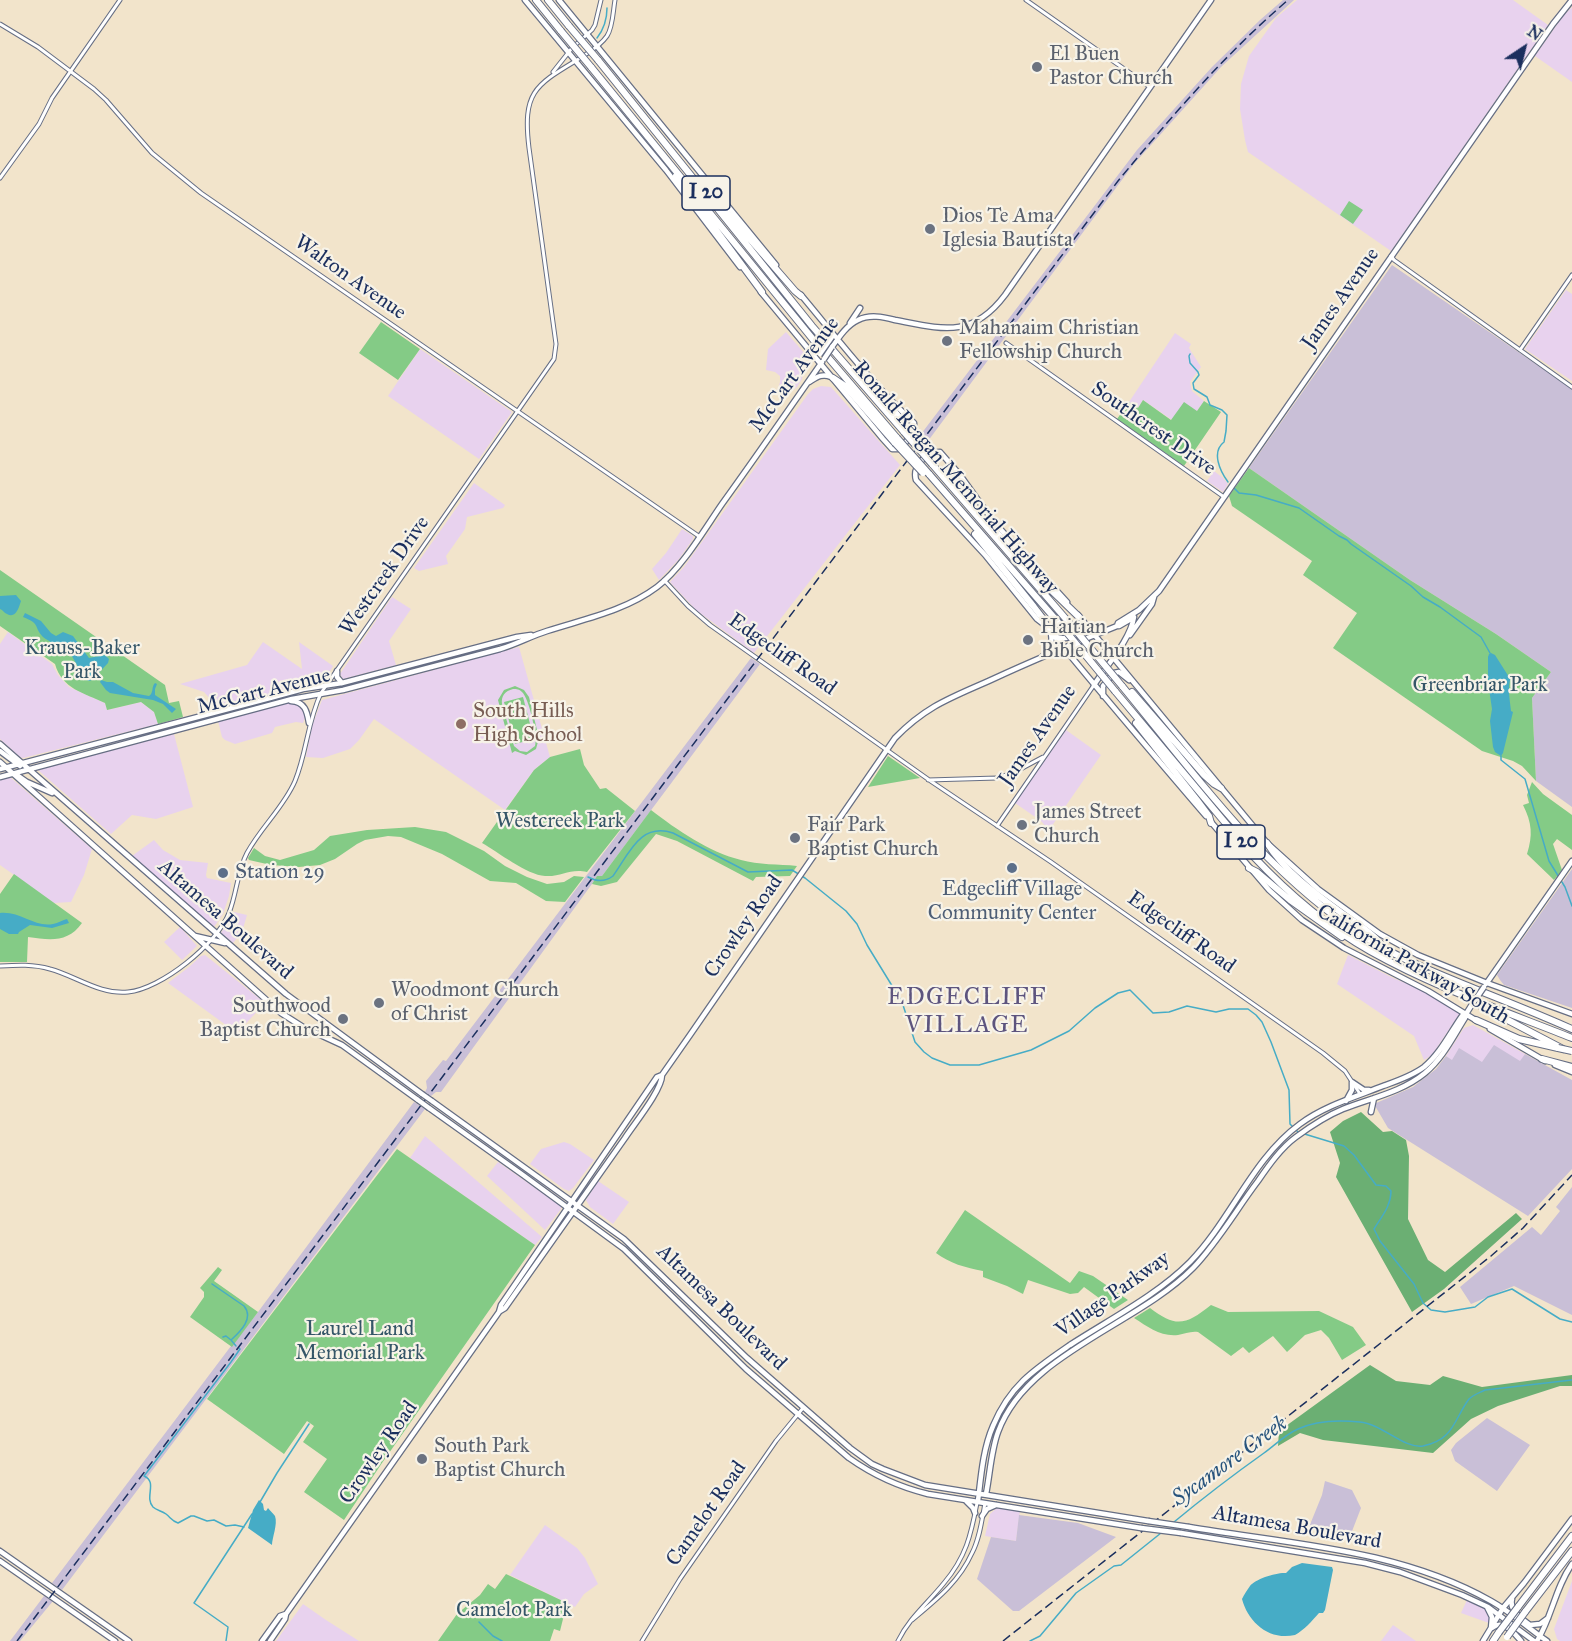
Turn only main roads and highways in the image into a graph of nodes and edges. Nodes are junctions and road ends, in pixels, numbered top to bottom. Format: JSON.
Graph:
{"nodes":[{"id":1,"x":525,"y":0,"type":"edge"},
{"id":2,"x":536,"y":0,"type":"edge"},
{"id":3,"x":548,"y":0,"type":"edge"},
{"id":4,"x":560,"y":0,"type":"edge"},
{"id":5,"x":1211,"y":0,"type":"edge"},
{"id":6,"x":1572,"y":0,"type":"edge"},
{"id":7,"x":667,"y":160,"type":"junction"},
{"id":8,"x":703,"y":190,"type":"junction"},
{"id":9,"x":762,"y":292,"type":"junction"},
{"id":10,"x":801,"y":296,"type":"junction"},
{"id":11,"x":860,"y":308,"type":"dead end"},
{"id":12,"x":848,"y":327,"type":"junction"},
{"id":13,"x":831,"y":332,"type":"junction"},
{"id":14,"x":836,"y":341,"type":"junction"},
{"id":15,"x":803,"y":342,"type":"junction"},
{"id":16,"x":822,"y":362,"type":"junction"},
{"id":17,"x":860,"y":365,"type":"junction"},
{"id":18,"x":833,"y":378,"type":"junction"},
{"id":19,"x":807,"y":383,"type":"junction"},
{"id":20,"x":907,"y":431,"type":"junction"},
{"id":21,"x":896,"y":440,"type":"junction"},
{"id":22,"x":970,"y":523,"type":"junction"},
{"id":23,"x":984,"y":525,"type":"junction"},
{"id":24,"x":1154,"y":596,"type":"junction"},
{"id":25,"x":1133,"y":615,"type":"junction"},
{"id":26,"x":1081,"y":619,"type":"junction"},
{"id":27,"x":1136,"y":627,"type":"junction"},
{"id":28,"x":1110,"y":628,"type":"junction"},
{"id":29,"x":1049,"y":631,"type":"junction"},
{"id":30,"x":534,"y":635,"type":"junction"},
{"id":31,"x":1095,"y":635,"type":"junction"},
{"id":32,"x":1128,"y":636,"type":"junction"},
{"id":33,"x":1064,"y":648,"type":"junction"},
{"id":34,"x":1113,"y":657,"type":"junction"},
{"id":35,"x":1040,"y":659,"type":"junction"},
{"id":36,"x":337,"y":671,"type":"road end"},
{"id":37,"x":342,"y":683,"type":"junction"},
{"id":38,"x":1134,"y":683,"type":"junction"},
{"id":39,"x":1094,"y":685,"type":"junction"},
{"id":40,"x":1122,"y":686,"type":"junction"},
{"id":41,"x":1103,"y":696,"type":"junction"},
{"id":42,"x":260,"y":700,"type":"junction"},
{"id":43,"x":288,"y":700,"type":"junction"},
{"id":44,"x":263,"y":707,"type":"junction"},
{"id":45,"x":1133,"y":714,"type":"junction"},
{"id":46,"x":309,"y":723,"type":"road end"},
{"id":47,"x":132,"y":734,"type":"junction"},
{"id":48,"x":133,"y":742,"type":"junction"},
{"id":49,"x":0,"y":744,"type":"edge"},
{"id":50,"x":79,"y":748,"type":"junction"},
{"id":51,"x":0,"y":751,"type":"edge"},
{"id":52,"x":81,"y":755,"type":"junction"},
{"id":53,"x":0,"y":762,"type":"edge"},
{"id":54,"x":20,"y":764,"type":"junction"},
{"id":55,"x":3,"y":768,"type":"edge"},
{"id":56,"x":28,"y":769,"type":"junction"},
{"id":57,"x":14,"y":773,"type":"junction"},
{"id":58,"x":0,"y":777,"type":"edge"},
{"id":59,"x":1221,"y":788,"type":"junction"},
{"id":60,"x":58,"y":795,"type":"junction"},
{"id":61,"x":64,"y":801,"type":"junction"},
{"id":62,"x":55,"y":812,"type":"junction"},
{"id":63,"x":1211,"y":823,"type":"junction"},
{"id":64,"x":1268,"y":843,"type":"junction"},
{"id":65,"x":1572,"y":861,"type":"edge"},
{"id":66,"x":1249,"y":868,"type":"junction"},
{"id":67,"x":171,"y":894,"type":"junction"},
{"id":68,"x":161,"y":905,"type":"junction"},
{"id":69,"x":195,"y":936,"type":"junction"},
{"id":70,"x":227,"y":944,"type":"junction"},
{"id":71,"x":1385,"y":948,"type":"junction"},
{"id":72,"x":1369,"y":950,"type":"junction"},
{"id":73,"x":1494,"y":973,"type":"junction"},
{"id":74,"x":1485,"y":985,"type":"junction"},
{"id":75,"x":1500,"y":988,"type":"junction"},
{"id":76,"x":1458,"y":992,"type":"junction"},
{"id":77,"x":1466,"y":1014,"type":"junction"},
{"id":78,"x":1572,"y":1014,"type":"edge"},
{"id":79,"x":1476,"y":1020,"type":"junction"},
{"id":80,"x":1458,"y":1029,"type":"junction"},
{"id":81,"x":1572,"y":1029,"type":"edge"},
{"id":82,"x":1572,"y":1038,"type":"edge"},
{"id":83,"x":1443,"y":1048,"type":"junction"},
{"id":84,"x":1572,"y":1052,"type":"edge"},
{"id":85,"x":1542,"y":1059,"type":"junction"},
{"id":86,"x":1572,"y":1067,"type":"edge"},
{"id":87,"x":1572,"y":1072,"type":"edge"},
{"id":88,"x":662,"y":1075,"type":"junction"},
{"id":89,"x":1372,"y":1090,"type":"junction"},
{"id":90,"x":1374,"y":1098,"type":"junction"},
{"id":91,"x":1346,"y":1101,"type":"junction"},
{"id":92,"x":1371,"y":1112,"type":"dead end"},
{"id":93,"x":525,"y":1166,"type":"junction"},
{"id":94,"x":518,"y":1171,"type":"junction"},
{"id":95,"x":572,"y":1201,"type":"junction"},
{"id":96,"x":578,"y":1205,"type":"junction"},
{"id":97,"x":567,"y":1207,"type":"junction"},
{"id":98,"x":573,"y":1212,"type":"junction"},
{"id":99,"x":631,"y":1244,"type":"junction"},
{"id":100,"x":625,"y":1251,"type":"junction"},
{"id":101,"x":520,"y":1276,"type":"junction"},
{"id":102,"x":520,"y":1288,"type":"junction"},
{"id":103,"x":499,"y":1312,"type":"junction"},
{"id":104,"x":711,"y":1323,"type":"junction"},
{"id":105,"x":705,"y":1329,"type":"junction"},
{"id":106,"x":996,"y":1419,"type":"junction"},
{"id":107,"x":1003,"y":1422,"type":"junction"},
{"id":108,"x":989,"y":1481,"type":"junction"},
{"id":109,"x":979,"y":1492,"type":"junction"},
{"id":110,"x":986,"y":1494,"type":"junction"},
{"id":111,"x":1001,"y":1496,"type":"junction"},
{"id":112,"x":964,"y":1499,"type":"junction"},
{"id":113,"x":978,"y":1501,"type":"junction"},
{"id":114,"x":985,"y":1503,"type":"junction"},
{"id":115,"x":998,"y":1504,"type":"junction"},
{"id":116,"x":1044,"y":1504,"type":"junction"},
{"id":117,"x":1043,"y":1512,"type":"junction"},
{"id":118,"x":975,"y":1513,"type":"road end"},
{"id":119,"x":982,"y":1516,"type":"road end"},
{"id":120,"x":1572,"y":1519,"type":"edge"},
{"id":121,"x":1572,"y":1536,"type":"edge"},
{"id":122,"x":0,"y":1551,"type":"edge"},
{"id":123,"x":1572,"y":1551,"type":"edge"},
{"id":124,"x":0,"y":1561,"type":"edge"},
{"id":125,"x":1572,"y":1564,"type":"edge"},
{"id":126,"x":1515,"y":1594,"type":"junction"},
{"id":127,"x":1510,"y":1599,"type":"junction"},
{"id":128,"x":1494,"y":1602,"type":"junction"},
{"id":129,"x":1486,"y":1606,"type":"junction"},
{"id":130,"x":1503,"y":1608,"type":"junction"},
{"id":131,"x":286,"y":1614,"type":"junction"},
{"id":132,"x":1500,"y":1615,"type":"junction"},
{"id":133,"x":1549,"y":1618,"type":"junction"},
{"id":134,"x":1544,"y":1628,"type":"junction"},
{"id":135,"x":1490,"y":1630,"type":"junction"},
{"id":136,"x":1505,"y":1639,"type":"edge"},
{"id":137,"x":1537,"y":1639,"type":"edge"},
{"id":138,"x":114,"y":1641,"type":"edge"},
{"id":139,"x":129,"y":1641,"type":"edge"},
{"id":140,"x":262,"y":1641,"type":"edge"},
{"id":141,"x":270,"y":1641,"type":"edge"},
{"id":142,"x":1483,"y":1641,"type":"edge"},
{"id":143,"x":1493,"y":1641,"type":"edge"},
{"id":144,"x":1521,"y":1641,"type":"edge"},
{"id":145,"x":1548,"y":1641,"type":"edge"}],
"edges":[{"from":1,"to":9,"type":"main road"},
{"from":2,"to":7,"type":"highway","name":"Ronald Reagan Memorial Highway","number":"I 20","bridge":true},
{"from":3,"to":8,"type":"highway","name":"Ronald Reagan Memorial Highway","number":"I 20","bridge":true},
{"from":4,"to":10,"type":"main road"},
{"from":5,"to":12,"type":"main road","name":"McCart Avenue"},
{"from":6,"to":24,"type":"main road","name":"James Avenue"},
{"from":7,"to":9,"type":"highway"},
{"from":7,"to":21,"type":"highway","name":"Ronald Reagan Memorial Highway","number":"I 20"},
{"from":8,"to":10,"type":"highway"},
{"from":8,"to":20,"type":"highway","name":"Ronald Reagan Memorial Highway","number":"I 20"},
{"from":9,"to":15,"type":"main road"},
{"from":10,"to":13,"type":"main road"},
{"from":11,"to":12,"type":"main road"},
{"from":12,"to":13,"type":"main road"},
{"from":12,"to":14,"type":"main road","name":"McCart Avenue"},
{"from":13,"to":14,"type":"main road"},
{"from":13,"to":15,"type":"main road","bridge":true},
{"from":14,"to":16,"type":"main road","name":"McCart Avenue","bridge":true},
{"from":14,"to":17,"type":"main road"},
{"from":15,"to":16,"type":"main road"},
{"from":16,"to":18,"type":"main road"},
{"from":16,"to":19,"type":"main road","name":"McCart Avenue"},
{"from":17,"to":18,"type":"main road"},
{"from":17,"to":20,"type":"highway"},
{"from":18,"to":19,"type":"main road"},
{"from":18,"to":21,"type":"highway"},
{"from":19,"to":30,"type":"main road","name":"McCart Avenue"},
{"from":20,"to":23,"type":"highway","name":"Ronald Reagan Memorial Highway","number":"I 20","bridge":true},
{"from":21,"to":22,"type":"highway","name":"Ronald Reagan Memorial Highway","number":"I 20","bridge":true},
{"from":22,"to":29,"type":"highway"},
{"from":22,"to":45,"type":"highway","name":"Ronald Reagan Memorial Highway","number":"I 20","bridge":true},
{"from":23,"to":26,"type":"highway"},
{"from":23,"to":40,"type":"highway","name":"Ronald Reagan Memorial Highway","number":"I 20","bridge":true},
{"from":24,"to":25,"type":"main road","name":"James Avenue"},
{"from":24,"to":27,"type":"main road","name":"James Avenue"},
{"from":25,"to":27,"type":"main road"},
{"from":25,"to":28,"type":"main road","name":"Crowley Road"},
{"from":25,"to":32,"type":"main road","name":"James Avenue"},
{"from":26,"to":28,"type":"main road"},
{"from":26,"to":29,"type":"main road"},
{"from":26,"to":29,"type":"main road","name":"California Parkway South"},
{"from":26,"to":31,"type":"main road"},
{"from":27,"to":32,"type":"main road","name":"James Avenue"},
{"from":28,"to":31,"type":"main road","name":"Crowley Road"},
{"from":29,"to":33,"type":"main road","name":"California Parkway South"},
{"from":29,"to":35,"type":"main road"},
{"from":30,"to":37,"type":"main road","name":"McCart Avenue"},
{"from":30,"to":43,"type":"main road","name":"McCart Avenue"},
{"from":31,"to":33,"type":"main road","name":"Crowley Road"},
{"from":31,"to":34,"type":"main road"},
{"from":32,"to":34,"type":"main road","name":"James Avenue"},
{"from":33,"to":35,"type":"main road","name":"Crowley Road"},
{"from":33,"to":39,"type":"main road","name":"California Parkway South"},
{"from":34,"to":38,"type":"main road"},
{"from":34,"to":39,"type":"main road","name":"James Avenue"},
{"from":35,"to":88,"type":"main road","name":"Crowley Road"},
{"from":36,"to":37,"type":"main road"},
{"from":37,"to":42,"type":"main road","name":"McCart Avenue"},
{"from":38,"to":41,"type":"main road"},
{"from":38,"to":59,"type":"main road"},
{"from":39,"to":41,"type":"main road","name":"California Parkway South"},
{"from":40,"to":59,"type":"highway"},
{"from":40,"to":71,"type":"highway","name":"Ronald Reagan Memorial Highway","number":"I 20"},
{"from":41,"to":63,"type":"main road","name":"California Parkway South"},
{"from":42,"to":44,"type":"main road"},
{"from":42,"to":47,"type":"main road","name":"McCart Avenue"},
{"from":43,"to":44,"type":"main road","name":"McCart Avenue"},
{"from":43,"to":46,"type":"main road"},
{"from":44,"to":48,"type":"main road","name":"McCart Avenue"},
{"from":45,"to":63,"type":"highway"},
{"from":45,"to":72,"type":"highway","name":"Ronald Reagan Memorial Highway","number":"I 20"},
{"from":47,"to":48,"type":"main road"},
{"from":47,"to":50,"type":"main road","name":"McCart Avenue"},
{"from":48,"to":52,"type":"main road","name":"McCart Avenue"},
{"from":49,"to":54,"type":"main road","name":"Altamesa Boulevard"},
{"from":50,"to":52,"type":"main road"},
{"from":50,"to":54,"type":"main road","name":"McCart Avenue"},
{"from":51,"to":54,"type":"main road"},
{"from":52,"to":56,"type":"main road","name":"McCart Avenue"},
{"from":53,"to":55,"type":"main road"},
{"from":54,"to":55,"type":"main road","name":"McCart Avenue"},
{"from":54,"to":56,"type":"main road","name":"Altamesa Boulevard"},
{"from":55,"to":57,"type":"main road"},
{"from":56,"to":57,"type":"main road","name":"McCart Avenue"},
{"from":56,"to":60,"type":"main road","name":"Altamesa Boulevard"},
{"from":57,"to":58,"type":"main road","name":"McCart Avenue"},
{"from":57,"to":60,"type":"main road"},
{"from":57,"to":62,"type":"main road","name":"Altamesa Boulevard"},
{"from":59,"to":64,"type":"main road"},
{"from":60,"to":61,"type":"main road","name":"Altamesa Boulevard"},
{"from":61,"to":62,"type":"main road"},
{"from":61,"to":67,"type":"main road","name":"Altamesa Boulevard"},
{"from":62,"to":68,"type":"main road","name":"Altamesa Boulevard"},
{"from":63,"to":66,"type":"main road","name":"California Parkway South"},
{"from":64,"to":71,"type":"highway"},
{"from":64,"to":74,"type":"main road"},
{"from":65,"to":73,"type":"main road"},
{"from":66,"to":72,"type":"highway"},
{"from":66,"to":77,"type":"main road","name":"California Parkway South"},
{"from":67,"to":68,"type":"main road"},
{"from":67,"to":70,"type":"main road","name":"Altamesa Boulevard"},
{"from":68,"to":69,"type":"main road","name":"Altamesa Boulevard"},
{"from":69,"to":70,"type":"main road"},
{"from":69,"to":94,"type":"main road","name":"Altamesa Boulevard","bridge":true},
{"from":70,"to":93,"type":"main road","name":"Altamesa Boulevard","bridge":true},
{"from":71,"to":81,"type":"highway","name":"Ronald Reagan Memorial Highway","number":"I 20"},
{"from":72,"to":76,"type":"highway","name":"Ronald Reagan Memorial Highway","number":"I 20"},
{"from":73,"to":74,"type":"main road"},
{"from":73,"to":75,"type":"main road"},
{"from":74,"to":75,"type":"main road"},
{"from":74,"to":77,"type":"main road","bridge":true},
{"from":75,"to":78,"type":"main road"},
{"from":76,"to":82,"type":"highway","name":"Ronald Reagan Memorial Highway","number":"I 20"},
{"from":76,"to":84,"type":"highway"},
{"from":77,"to":79,"type":"main road","name":"California Parkway South"},
{"from":77,"to":80,"type":"main road"},
{"from":77,"to":83,"type":"main road"},
{"from":79,"to":80,"type":"main road"},
{"from":79,"to":84,"type":"highway","bridge":true},
{"from":79,"to":85,"type":"main road","name":"California Parkway South"},
{"from":80,"to":83,"type":"main road"},
{"from":83,"to":89,"type":"main road"},
{"from":83,"to":90,"type":"main road"},
{"from":85,"to":86,"type":"highway"},
{"from":85,"to":87,"type":"main road","name":"California Parkway South"},
{"from":88,"to":95,"type":"main road","name":"Crowley Road"},
{"from":88,"to":96,"type":"main road","name":"Crowley Road"},
{"from":89,"to":91,"type":"main road","name":"Village Parkway"},
{"from":89,"to":91,"type":"main road"},
{"from":90,"to":92,"type":"main road"},
{"from":90,"to":107,"type":"main road","name":"Village Parkway"},
{"from":91,"to":106,"type":"main road","name":"Village Parkway"},
{"from":93,"to":94,"type":"main road"},
{"from":93,"to":95,"type":"main road","name":"Altamesa Boulevard"},
{"from":94,"to":97,"type":"main road","name":"Altamesa Boulevard"},
{"from":95,"to":96,"type":"main road","name":"Altamesa Boulevard"},
{"from":95,"to":97,"type":"main road","name":"Crowley Road"},
{"from":96,"to":98,"type":"main road","name":"Crowley Road"},
{"from":96,"to":99,"type":"main road","name":"Altamesa Boulevard"},
{"from":97,"to":98,"type":"main road","name":"Altamesa Boulevard"},
{"from":97,"to":101,"type":"main road","name":"Crowley Road"},
{"from":98,"to":100,"type":"main road","name":"Altamesa Boulevard"},
{"from":98,"to":102,"type":"main road","name":"Crowley Road"},
{"from":99,"to":100,"type":"main road"},
{"from":99,"to":104,"type":"main road","name":"Altamesa Boulevard"},
{"from":100,"to":105,"type":"main road","name":"Altamesa Boulevard"},
{"from":101,"to":102,"type":"main road"},
{"from":101,"to":103,"type":"main road","name":"Crowley Road"},
{"from":102,"to":103,"type":"main road","name":"Crowley Road"},
{"from":103,"to":131,"type":"main road","name":"Crowley Road"},
{"from":104,"to":105,"type":"main road"},
{"from":104,"to":109,"type":"main road","name":"Altamesa Boulevard"},
{"from":105,"to":112,"type":"main road","name":"Altamesa Boulevard"},
{"from":106,"to":107,"type":"main road"},
{"from":106,"to":109,"type":"main road","name":"Village Parkway"},
{"from":107,"to":108,"type":"main road","name":"Village Parkway"},
{"from":108,"to":110,"type":"main road","name":"Village Parkway"},
{"from":108,"to":111,"type":"main road"},
{"from":109,"to":110,"type":"main road","name":"Altamesa Boulevard"},
{"from":109,"to":113,"type":"main road","name":"Village Parkway"},
{"from":110,"to":111,"type":"main road","name":"Altamesa Boulevard"},
{"from":110,"to":114,"type":"main road","name":"Village Parkway"},
{"from":111,"to":116,"type":"main road","name":"Altamesa Boulevard"},
{"from":112,"to":113,"type":"main road","name":"Altamesa Boulevard"},
{"from":112,"to":118,"type":"main road"},
{"from":113,"to":114,"type":"main road","name":"Altamesa Boulevard"},
{"from":114,"to":115,"type":"main road","name":"Altamesa Boulevard"},
{"from":115,"to":117,"type":"main road","name":"Altamesa Boulevard"},
{"from":115,"to":119,"type":"main road"},
{"from":116,"to":117,"type":"main road"},
{"from":116,"to":128,"type":"main road","name":"Altamesa Boulevard","bridge":true},
{"from":117,"to":129,"type":"main road","name":"Altamesa Boulevard","bridge":true},
{"from":120,"to":126,"type":"main road"},
{"from":121,"to":143,"type":"highway","bridge":true},
{"from":122,"to":139,"type":"main road"},
{"from":123,"to":136,"type":"highway","bridge":true},
{"from":124,"to":138,"type":"main road"},
{"from":125,"to":133,"type":"main road"},
{"from":126,"to":127,"type":"main road"},
{"from":126,"to":133,"type":"main road"},
{"from":127,"to":128,"type":"main road"},
{"from":127,"to":130,"type":"main road"},
{"from":128,"to":130,"type":"main road","name":"Altamesa Boulevard"},
{"from":129,"to":132,"type":"main road","name":"Altamesa Boulevard"},
{"from":129,"to":135,"type":"main road"},
{"from":130,"to":132,"type":"main road"},
{"from":130,"to":137,"type":"main road","name":"Altamesa Boulevard"},
{"from":131,"to":140,"type":"main road","name":"Crowley Road"},
{"from":131,"to":141,"type":"main road","name":"Crowley Road"},
{"from":132,"to":135,"type":"main road"},
{"from":132,"to":137,"type":"main road","name":"Altamesa Boulevard"},
{"from":133,"to":134,"type":"main road"},
{"from":134,"to":137,"type":"main road"},
{"from":134,"to":145,"type":"main road"},
{"from":135,"to":142,"type":"main road"},
{"from":135,"to":144,"type":"main road"},
{"from":137,"to":145,"type":"main road"}]}
